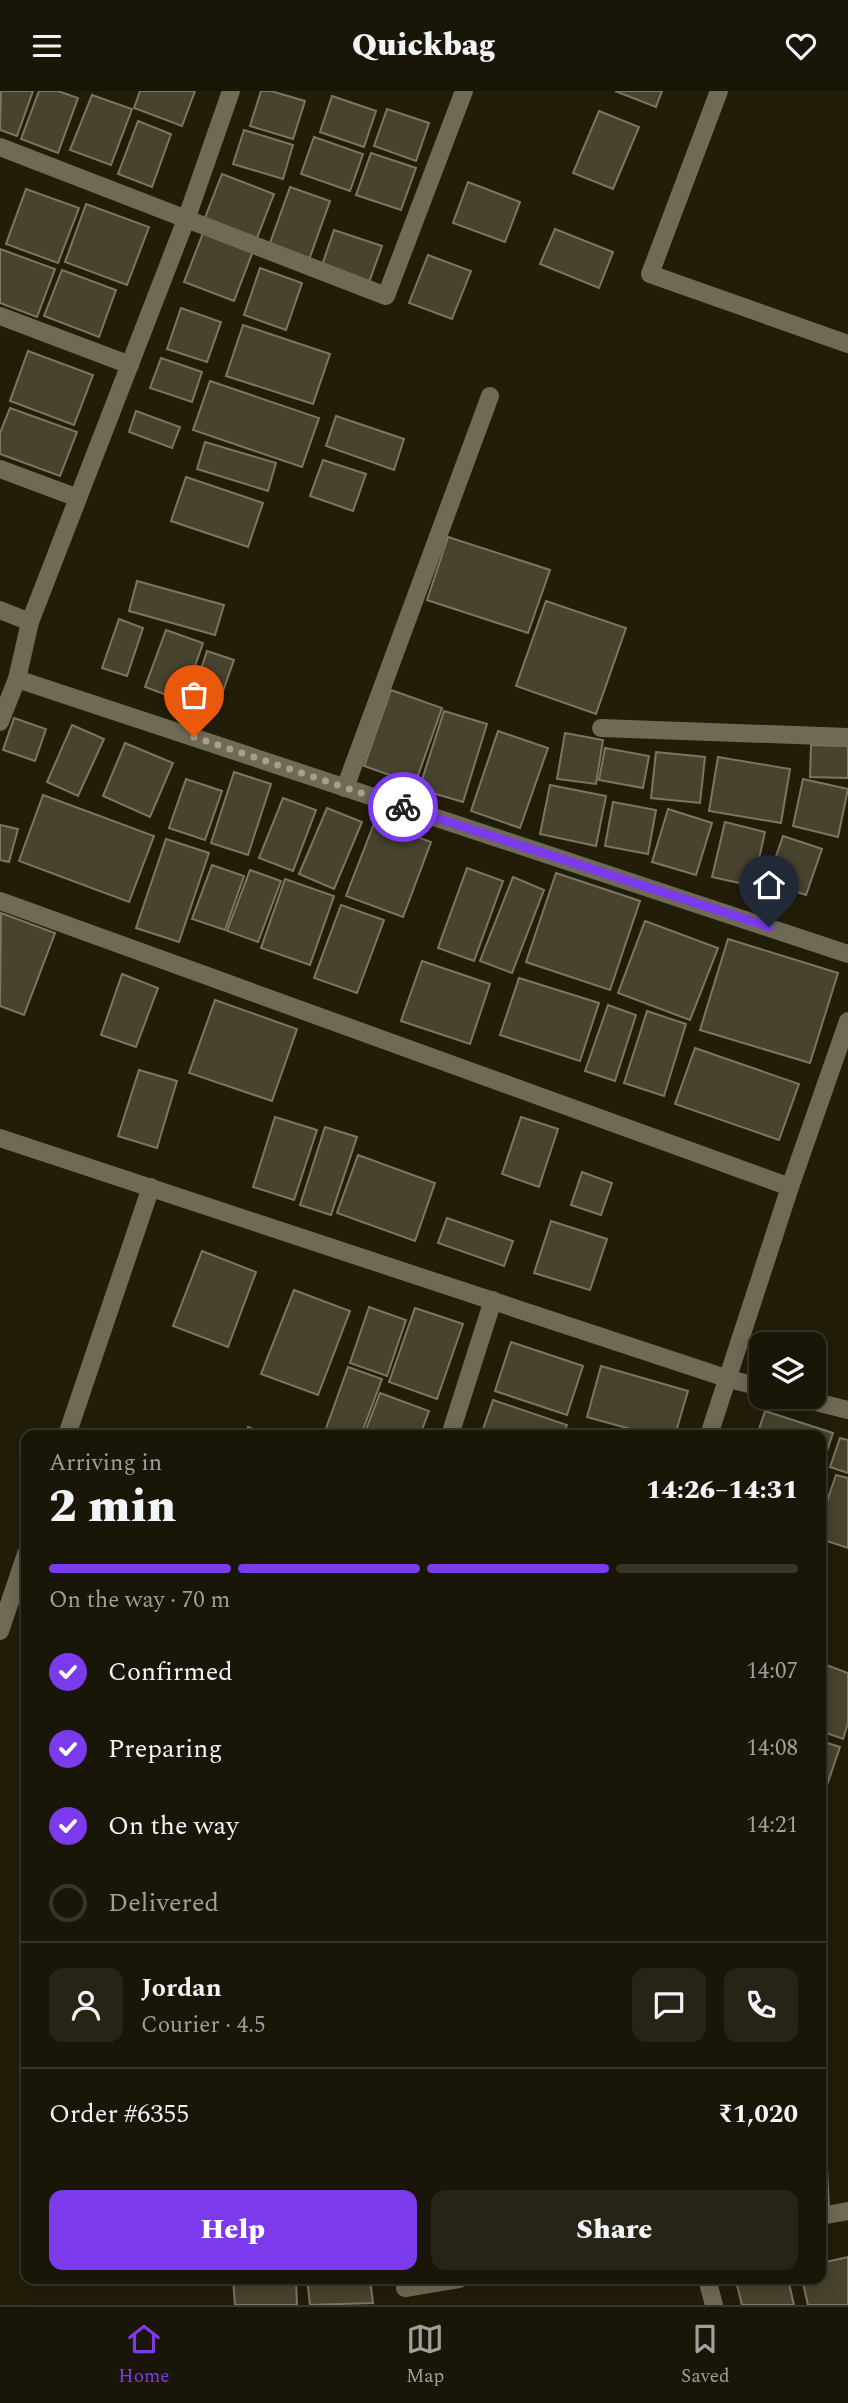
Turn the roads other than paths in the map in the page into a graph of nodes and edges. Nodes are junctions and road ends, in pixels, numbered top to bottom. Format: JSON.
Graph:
{"nodes":[{"id":1,"x":231,"y":91,"type":"edge"},
{"id":2,"x":464,"y":91,"type":"edge"},
{"id":3,"x":719,"y":91,"type":"edge"},
{"id":4,"x":0,"y":147,"type":"edge"},
{"id":5,"x":187,"y":218,"type":"junction"},
{"id":6,"x":0,"y":316,"type":"edge"},
{"id":7,"x":848,"y":344,"type":"edge"},
{"id":8,"x":130,"y":365,"type":"junction"},
{"id":9,"x":490,"y":396,"type":"dead end"},
{"id":10,"x":0,"y":469,"type":"edge"},
{"id":11,"x":78,"y":498,"type":"junction"},
{"id":12,"x":0,"y":610,"type":"edge"},
{"id":13,"x":30,"y":622,"type":"junction"},
{"id":14,"x":17,"y":679,"type":"junction"},
{"id":15,"x":0,"y":722,"type":"edge"},
{"id":16,"x":601,"y":728,"type":"dead end"},
{"id":17,"x":848,"y":737,"type":"edge"},
{"id":18,"x":345,"y":788,"type":"junction"},
{"id":19,"x":0,"y":901,"type":"edge"},
{"id":20,"x":848,"y":954,"type":"edge"},
{"id":21,"x":848,"y":1021,"type":"edge"},
{"id":22,"x":0,"y":1138,"type":"edge"},
{"id":23,"x":790,"y":1187,"type":"junction"},
{"id":24,"x":151,"y":1188,"type":"junction"},
{"id":25,"x":493,"y":1300,"type":"junction"},
{"id":26,"x":729,"y":1379,"type":"junction"},
{"id":27,"x":749,"y":1384,"type":"edge"},
{"id":28,"x":826,"y":1404,"type":"edge"},
{"id":29,"x":848,"y":1410,"type":"edge"},
{"id":30,"x":69,"y":1430,"type":"edge"},
{"id":31,"x":452,"y":1430,"type":"edge"},
{"id":32,"x":711,"y":1430,"type":"edge"},
{"id":33,"x":21,"y":1569,"type":"edge"},
{"id":34,"x":0,"y":1631,"type":"edge"},
{"id":35,"x":848,"y":2211,"type":"edge"},
{"id":36,"x":826,"y":2215,"type":"edge"},
{"id":37,"x":436,"y":2284,"type":"edge"},
{"id":38,"x":708,"y":2284,"type":"edge"},
{"id":39,"x":407,"y":2290,"type":"edge"},
{"id":40,"x":714,"y":2305,"type":"edge"}],
"edges":[{"from":1,"to":5,"type":"street"},
{"from":2,"to":5,"type":"street"},
{"from":3,"to":7,"type":"street"},
{"from":4,"to":5,"type":"street"},
{"from":5,"to":8,"type":"street"},
{"from":6,"to":8,"type":"street"},
{"from":8,"to":11,"type":"street"},
{"from":9,"to":18,"type":"street"},
{"from":10,"to":11,"type":"street"},
{"from":11,"to":13,"type":"street"},
{"from":12,"to":13,"type":"street"},
{"from":13,"to":14,"type":"street"},
{"from":14,"to":15,"type":"street"},
{"from":14,"to":18,"type":"street"},
{"from":16,"to":17,"type":"street"},
{"from":18,"to":20,"type":"street"},
{"from":19,"to":23,"type":"street"},
{"from":21,"to":23,"type":"street"},
{"from":22,"to":24,"type":"street"},
{"from":23,"to":26,"type":"street"},
{"from":24,"to":25,"type":"street"},
{"from":24,"to":30,"type":"street"},
{"from":25,"to":26,"type":"street"},
{"from":25,"to":31,"type":"street"},
{"from":26,"to":27,"type":"street"},
{"from":26,"to":32,"type":"street"},
{"from":28,"to":29,"type":"street"},
{"from":33,"to":34,"type":"street"},
{"from":35,"to":36,"type":"street"},
{"from":37,"to":39,"type":"street"},
{"from":38,"to":40,"type":"street"}]}
